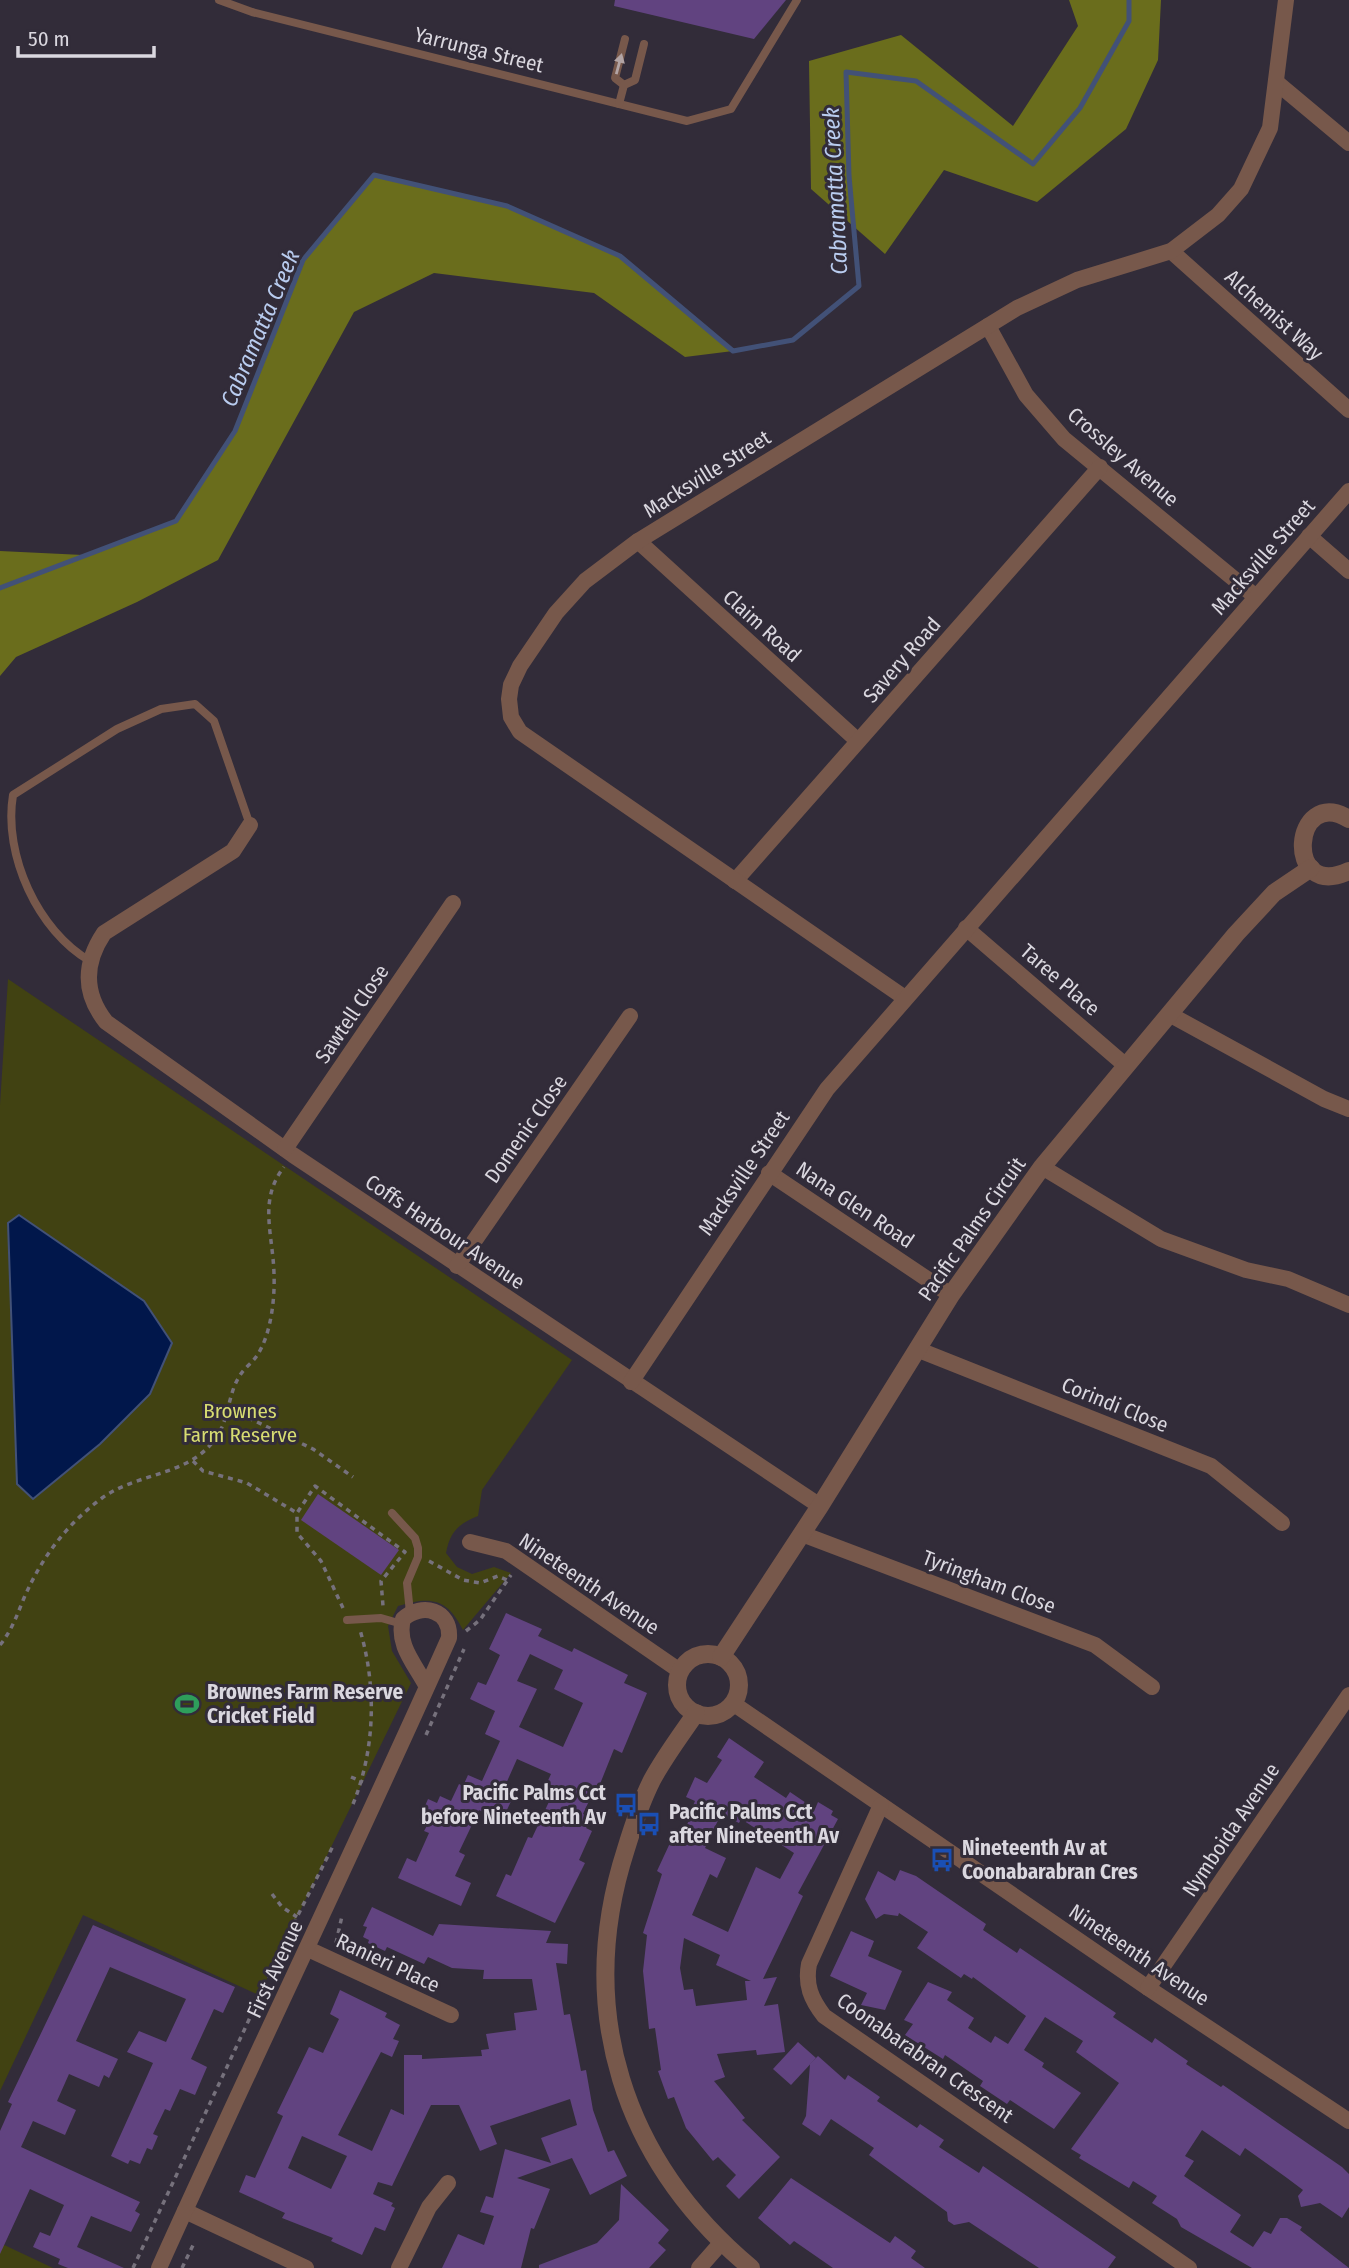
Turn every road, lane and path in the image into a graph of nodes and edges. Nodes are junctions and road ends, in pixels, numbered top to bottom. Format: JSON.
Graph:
{"nodes":[{"id":1,"x":219,"y":0,"type":"edge"},
{"id":2,"x":797,"y":0,"type":"edge"},
{"id":3,"x":1286,"y":0,"type":"edge"},
{"id":4,"x":625,"y":40,"type":"dead end"},
{"id":5,"x":644,"y":44,"type":"dead end"},
{"id":6,"x":1276,"y":82,"type":"junction"},
{"id":7,"x":624,"y":85,"type":"junction"},
{"id":8,"x":619,"y":104,"type":"junction"},
{"id":9,"x":1349,"y":143,"type":"edge"},
{"id":10,"x":1171,"y":251,"type":"junction"},
{"id":11,"x":988,"y":327,"type":"junction"},
{"id":12,"x":1349,"y":410,"type":"edge"},
{"id":13,"x":1100,"y":467,"type":"junction"},
{"id":14,"x":1349,"y":491,"type":"edge"},
{"id":15,"x":1310,"y":536,"type":"junction"},
{"id":16,"x":638,"y":541,"type":"junction"},
{"id":17,"x":1349,"y":570,"type":"edge"},
{"id":18,"x":1256,"y":597,"type":"junction"},
{"id":19,"x":858,"y":741,"type":"junction"},
{"id":20,"x":1348,"y":814,"type":"edge"},
{"id":21,"x":250,"y":825,"type":"joint"},
{"id":22,"x":1311,"y":868,"type":"junction"},
{"id":23,"x":1349,"y":871,"type":"edge"},
{"id":24,"x":735,"y":881,"type":"junction"},
{"id":25,"x":453,"y":903,"type":"dead end"},
{"id":26,"x":966,"y":928,"type":"junction"},
{"id":27,"x":90,"y":961,"type":"junction"},
{"id":28,"x":905,"y":998,"type":"junction"},
{"id":29,"x":1169,"y":1014,"type":"junction"},
{"id":30,"x":630,"y":1016,"type":"dead end"},
{"id":31,"x":1125,"y":1065,"type":"junction"},
{"id":32,"x":1349,"y":1109,"type":"edge"},
{"id":33,"x":285,"y":1149,"type":"junction"},
{"id":34,"x":284,"y":1167,"type":"dead end"},
{"id":35,"x":1042,"y":1167,"type":"junction"},
{"id":36,"x":769,"y":1172,"type":"junction"},
{"id":37,"x":457,"y":1265,"type":"junction"},
{"id":38,"x":951,"y":1295,"type":"junction"},
{"id":39,"x":1349,"y":1305,"type":"edge"},
{"id":40,"x":919,"y":1350,"type":"junction"},
{"id":41,"x":631,"y":1382,"type":"junction"},
{"id":42,"x":230,"y":1408,"type":"junction"},
{"id":43,"x":193,"y":1461,"type":"junction"},
{"id":44,"x":354,"y":1477,"type":"dead end"},
{"id":45,"x":820,"y":1506,"type":"junction"},
{"id":46,"x":297,"y":1513,"type":"junction"},
{"id":47,"x":392,"y":1513,"type":"dead end"},
{"id":48,"x":1282,"y":1523,"type":"dead end"},
{"id":49,"x":802,"y":1534,"type":"junction"},
{"id":50,"x":470,"y":1542,"type":"dead end"},
{"id":51,"x":428,"y":1560,"type":"dead end"},
{"id":52,"x":514,"y":1571,"type":"dead end"},
{"id":53,"x":507,"y":1580,"type":"junction"},
{"id":54,"x":357,"y":1617,"type":"junction"},
{"id":55,"x":381,"y":1618,"type":"junction"},
{"id":56,"x":406,"y":1618,"type":"junction"},
{"id":57,"x":347,"y":1620,"type":"joint"},
{"id":58,"x":0,"y":1645,"type":"edge"},
{"id":59,"x":722,"y":1657,"type":"junction"},
{"id":60,"x":680,"y":1671,"type":"junction"},
{"id":61,"x":427,"y":1686,"type":"junction"},
{"id":62,"x":1152,"y":1687,"type":"dead end"},
{"id":63,"x":1349,"y":1695,"type":"edge"},
{"id":64,"x":734,"y":1704,"type":"junction"},
{"id":65,"x":696,"y":1713,"type":"junction"},
{"id":66,"x":422,"y":1743,"type":"dead end"},
{"id":67,"x":881,"y":1805,"type":"junction"},
{"id":68,"x":349,"y":1813,"type":"dead end"},
{"id":69,"x":339,"y":1836,"type":"dead end"},
{"id":70,"x":272,"y":1894,"type":"dead end"},
{"id":71,"x":347,"y":1904,"type":"dead end"},
{"id":72,"x":297,"y":1917,"type":"junction"},
{"id":73,"x":335,"y":1947,"type":"dead end"},
{"id":74,"x":308,"y":1949,"type":"junction"},
{"id":75,"x":1149,"y":1988,"type":"junction"},
{"id":76,"x":451,"y":2015,"type":"dead end"},
{"id":77,"x":1349,"y":2121,"type":"edge"},
{"id":78,"x":447,"y":2183,"type":"dead end"},
{"id":79,"x":185,"y":2211,"type":"junction"},
{"id":80,"x":195,"y":2241,"type":"dead end"},
{"id":81,"x":721,"y":2243,"type":"junction"},
{"id":82,"x":133,"y":2268,"type":"edge"},
{"id":83,"x":159,"y":2268,"type":"edge"},
{"id":84,"x":182,"y":2268,"type":"edge"},
{"id":85,"x":306,"y":2268,"type":"edge"},
{"id":86,"x":399,"y":2268,"type":"edge"},
{"id":87,"x":699,"y":2268,"type":"edge"},
{"id":88,"x":751,"y":2268,"type":"edge"},
{"id":89,"x":1189,"y":2268,"type":"edge"}],
"edges":[{"from":1,"to":8,"type":"lane","name":"Yarrunga Street"},
{"from":2,"to":8,"type":"lane","name":"Yarrunga Street"},
{"from":3,"to":6,"type":"street","name":"Macksville Street"},
{"from":7,"to":4,"type":"lane","one_way":true},
{"from":5,"to":7,"type":"lane"},
{"from":6,"to":9,"type":"street"},
{"from":6,"to":10,"type":"street","name":"Macksville Street"},
{"from":7,"to":8,"type":"lane"},
{"from":10,"to":11,"type":"street","name":"Macksville Street"},
{"from":10,"to":12,"type":"street","name":"Alchemist Way"},
{"from":11,"to":13,"type":"street","name":"Crossley Avenue"},
{"from":11,"to":16,"type":"street","name":"Macksville Street"},
{"from":13,"to":18,"type":"street","name":"Crossley Avenue"},
{"from":13,"to":19,"type":"street","name":"Savery Road"},
{"from":14,"to":15,"type":"street","name":"Macksville Street"},
{"from":15,"to":17,"type":"street"},
{"from":15,"to":18,"type":"street","name":"Macksville Street"},
{"from":16,"to":19,"type":"street","name":"Claim Road"},
{"from":16,"to":24,"type":"street","name":"Macksville Street"},
{"from":18,"to":26,"type":"street","name":"Macksville Street"},
{"from":19,"to":24,"type":"street","name":"Savery Road"},
{"from":20,"to":22,"type":"street"},
{"from":21,"to":27,"type":"street"},
{"from":21,"to":27,"type":"lane"},
{"from":22,"to":23,"type":"street"},
{"from":22,"to":29,"type":"street","name":"Pacific Palms Circuit"},
{"from":24,"to":28,"type":"street","name":"Macksville Street"},
{"from":25,"to":33,"type":"street","name":"Sawtell Close"},
{"from":26,"to":28,"type":"street","name":"Macksville Street"},
{"from":26,"to":31,"type":"street","name":"Taree Place"},
{"from":27,"to":33,"type":"street","name":"Coffs Harbour Avenue"},
{"from":28,"to":36,"type":"street","name":"Macksville Street"},
{"from":29,"to":31,"type":"street","name":"Pacific Palms Circuit"},
{"from":29,"to":32,"type":"street"},
{"from":30,"to":37,"type":"street","name":"Domenic Close"},
{"from":31,"to":35,"type":"street","name":"Pacific Palms Circuit"},
{"from":33,"to":37,"type":"street","name":"Coffs Harbour Avenue"},
{"from":34,"to":42,"type":"path"},
{"from":35,"to":38,"type":"street","name":"Pacific Palms Circuit"},
{"from":35,"to":39,"type":"street"},
{"from":36,"to":38,"type":"street","name":"Nana Glen Road"},
{"from":36,"to":41,"type":"street","name":"Macksville Street"},
{"from":37,"to":41,"type":"street","name":"Coffs Harbour Avenue"},
{"from":38,"to":40,"type":"street","name":"Pacific Palms Circuit"},
{"from":40,"to":45,"type":"street","name":"Pacific Palms Circuit"},
{"from":40,"to":48,"type":"street","name":"Corindi Close"},
{"from":41,"to":45,"type":"street","name":"Coffs Harbour Avenue"},
{"from":42,"to":43,"type":"path"},
{"from":42,"to":44,"type":"path"},
{"from":43,"to":46,"type":"path"},
{"from":43,"to":58,"type":"path"},
{"from":45,"to":49,"type":"street","name":"Pacific Palms Circuit"},
{"from":46,"to":55,"type":"path"},
{"from":46,"to":57,"type":"path"},
{"from":47,"to":56,"type":"lane"},
{"from":49,"to":59,"type":"street","name":"Pacific Palms Circuit"},
{"from":49,"to":62,"type":"street","name":"Tyringham Close"},
{"from":50,"to":60,"type":"street","name":"Nineteenth Avenue"},
{"from":51,"to":53,"type":"path"},
{"from":52,"to":53,"type":"path"},
{"from":53,"to":66,"type":"path"},
{"from":54,"to":55,"type":"lane"},
{"from":54,"to":57,"type":"lane"},
{"from":54,"to":68,"type":"path"},
{"from":55,"to":56,"type":"lane"},
{"from":56,"to":61,"type":"street"},
{"from":56,"to":61,"type":"street","name":"First Avenue"},
{"from":59,"to":60,"type":"street"},
{"from":59,"to":64,"type":"street"},
{"from":60,"to":65,"type":"street"},
{"from":61,"to":74,"type":"street","name":"First Avenue"},
{"from":63,"to":75,"type":"street","name":"Nymboida Avenue"},
{"from":64,"to":65,"type":"street"},
{"from":64,"to":67,"type":"street","name":"Nineteenth Avenue"},
{"from":65,"to":81,"type":"street"},
{"from":67,"to":75,"type":"street","name":"Nineteenth Avenue"},
{"from":67,"to":89,"type":"street","name":"Coonabarabran Crescent"},
{"from":69,"to":72,"type":"path"},
{"from":70,"to":72,"type":"path"},
{"from":71,"to":73,"type":"path"},
{"from":72,"to":82,"type":"path"},
{"from":74,"to":76,"type":"street","name":"Ranieri Place"},
{"from":74,"to":79,"type":"street","name":"First Avenue"},
{"from":75,"to":77,"type":"street","name":"Nineteenth Avenue"},
{"from":78,"to":86,"type":"street"},
{"from":79,"to":83,"type":"street","name":"First Avenue"},
{"from":79,"to":85,"type":"street"},
{"from":80,"to":84,"type":"path"},
{"from":81,"to":87,"type":"street"},
{"from":81,"to":88,"type":"street"}]}
